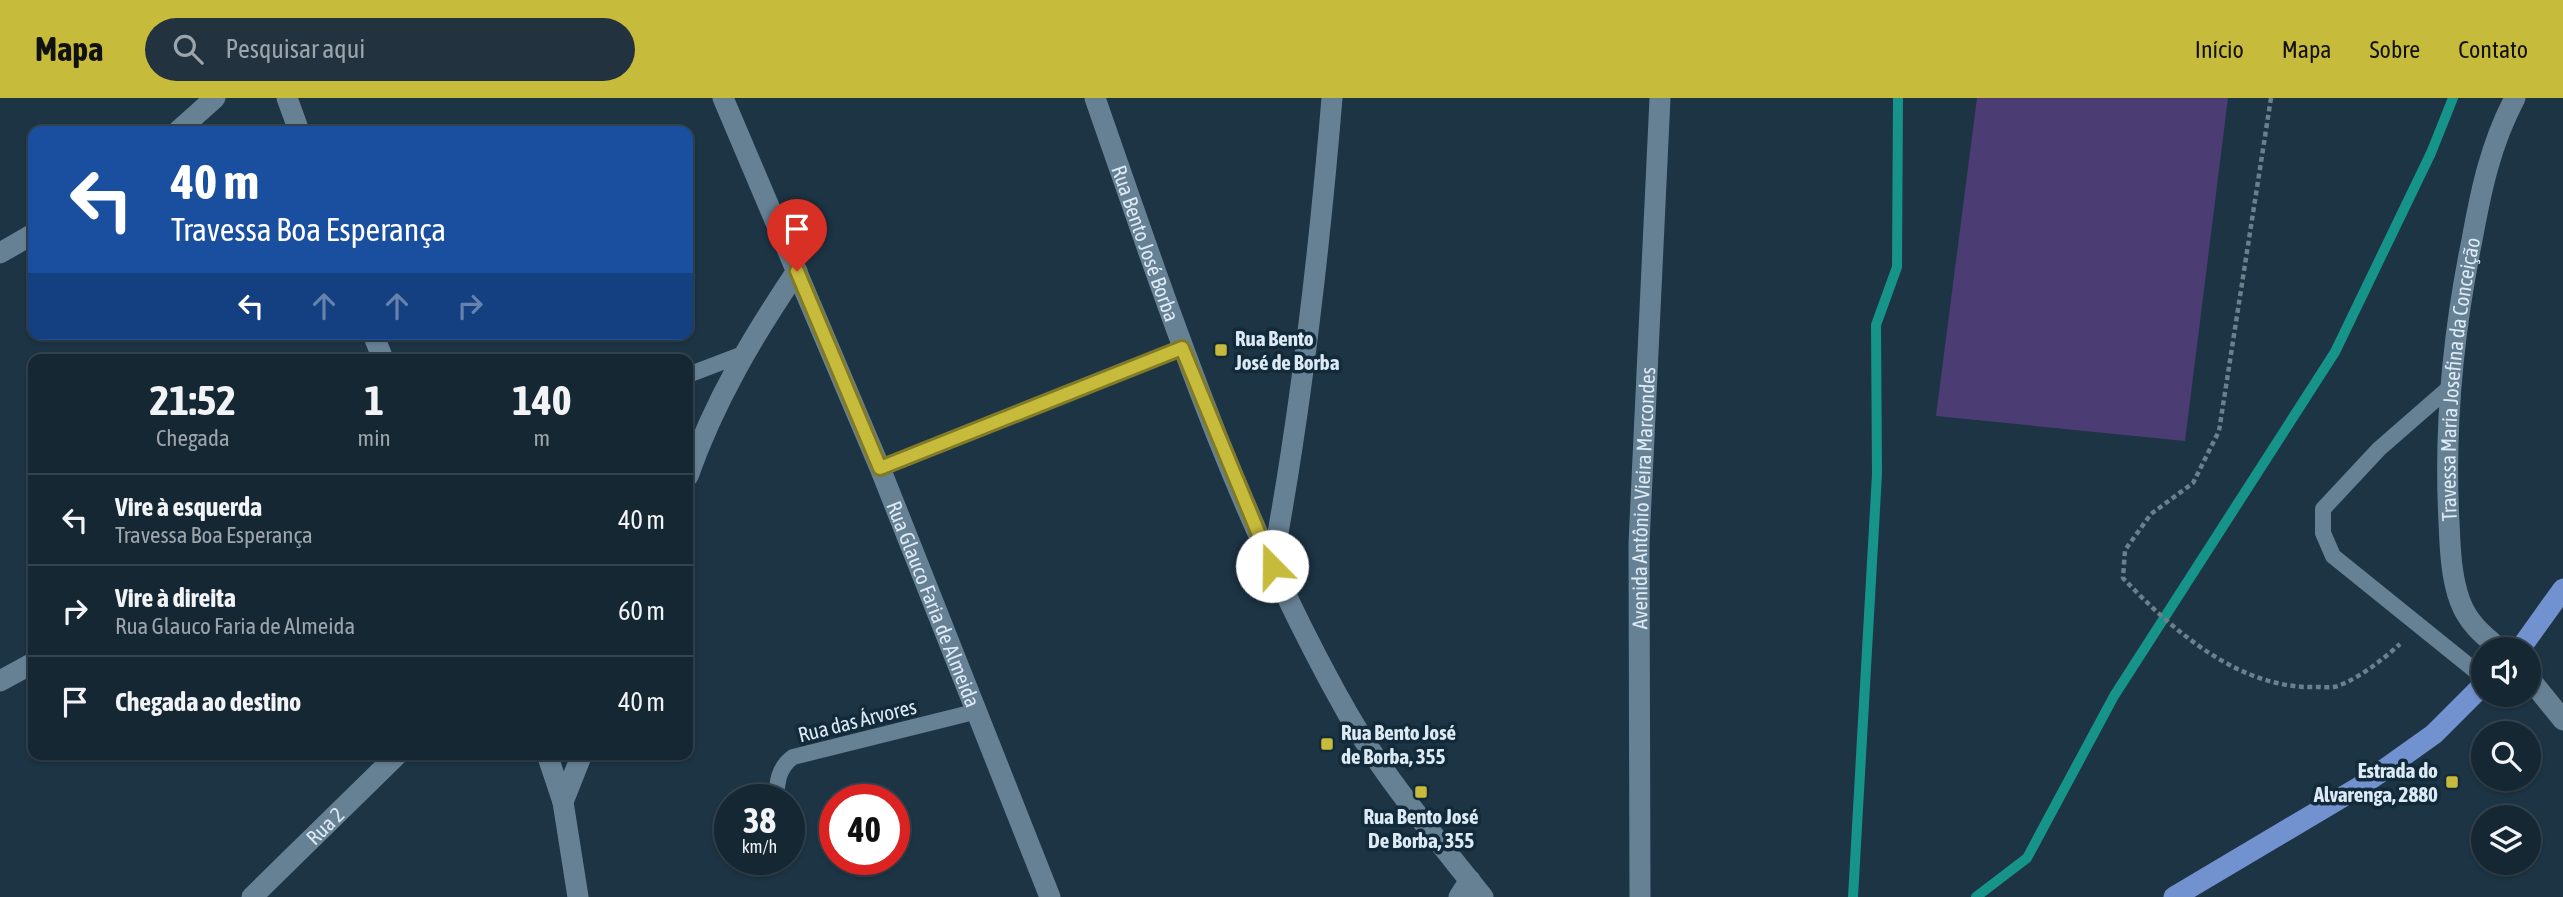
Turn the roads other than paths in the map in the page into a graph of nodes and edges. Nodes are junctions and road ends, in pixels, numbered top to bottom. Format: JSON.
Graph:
{"nodes":[{"id":1,"x":215,"y":98,"type":"edge"},
{"id":2,"x":287,"y":98,"type":"edge"},
{"id":3,"x":723,"y":98,"type":"edge"},
{"id":4,"x":1095,"y":98,"type":"edge"},
{"id":5,"x":1332,"y":98,"type":"edge"},
{"id":6,"x":1660,"y":98,"type":"edge"},
{"id":7,"x":2515,"y":98,"type":"edge"},
{"id":8,"x":184,"y":126,"type":"edge"},
{"id":9,"x":297,"y":126,"type":"edge"},
{"id":10,"x":28,"y":237,"type":"edge"},
{"id":11,"x":0,"y":253,"type":"edge"},
{"id":12,"x":797,"y":271,"type":"junction"},
{"id":13,"x":1182,"y":348,"type":"junction"},
{"id":14,"x":743,"y":354,"type":"junction"},
{"id":15,"x":693,"y":373,"type":"edge"},
{"id":16,"x":2450,"y":387,"type":"junction"},
{"id":17,"x":693,"y":461,"type":"edge"},
{"id":18,"x":880,"y":468,"type":"junction"},
{"id":19,"x":1272,"y":566,"type":"junction"},
{"id":20,"x":2563,"y":589,"type":"edge"},
{"id":21,"x":2486,"y":637,"type":"edge"},
{"id":22,"x":2529,"y":637,"type":"edge"},
{"id":23,"x":28,"y":666,"type":"edge"},
{"id":24,"x":2471,"y":667,"type":"edge"},
{"id":25,"x":0,"y":681,"type":"edge"},
{"id":26,"x":2541,"y":693,"type":"edge"},
{"id":27,"x":2471,"y":697,"type":"edge"},
{"id":28,"x":978,"y":711,"type":"junction"},
{"id":29,"x":2563,"y":720,"type":"edge"},
{"id":30,"x":392,"y":760,"type":"edge"},
{"id":31,"x":549,"y":760,"type":"edge"},
{"id":32,"x":580,"y":760,"type":"edge"},
{"id":33,"x":777,"y":784,"type":"edge"},
{"id":34,"x":563,"y":802,"type":"junction"},
{"id":35,"x":1464,"y":888,"type":"edge"},
{"id":36,"x":251,"y":897,"type":"edge"},
{"id":37,"x":578,"y":897,"type":"edge"},
{"id":38,"x":1050,"y":897,"type":"edge"},
{"id":39,"x":1483,"y":897,"type":"edge"},
{"id":40,"x":1640,"y":897,"type":"edge"},
{"id":41,"x":2174,"y":897,"type":"edge"}],
"edges":[{"from":1,"to":8,"type":"street"},
{"from":2,"to":9,"type":"street"},
{"from":3,"to":12,"type":"street","name":"Rua Glauco Faria de Almeida"},
{"from":4,"to":13,"type":"street","name":"Rua Bento José Borba"},
{"from":5,"to":19,"type":"street"},
{"from":6,"to":40,"type":"street","name":"Avenida Antônio Vieira Marcondes"},
{"from":7,"to":16,"type":"street","name":"Travessa Maria Josefina da Conceição"},
{"from":10,"to":11,"type":"street"},
{"from":12,"to":14,"type":"street"},
{"from":12,"to":18,"type":"street","name":"Rua Glauco Faria de Almeida"},
{"from":13,"to":18,"type":"lane"},
{"from":13,"to":19,"type":"street","name":"Rua Bento José Borba"},
{"from":14,"to":15,"type":"lane"},
{"from":14,"to":17,"type":"street"},
{"from":16,"to":21,"type":"street","name":"Travessa Maria Josefina da Conceição"},
{"from":16,"to":24,"type":"lane"},
{"from":18,"to":28,"type":"street","name":"Rua Glauco Faria de Almeida"},
{"from":19,"to":35,"type":"street","name":"Rua Bento José Borba"},
{"from":20,"to":22,"type":"main road"},
{"from":23,"to":25,"type":"street"},
{"from":26,"to":29,"type":"street"},
{"from":27,"to":41,"type":"main road"},
{"from":28,"to":33,"type":"lane","name":"Rua das Árvores"},
{"from":28,"to":38,"type":"street","name":"Rua Glauco Faria de Almeida"},
{"from":30,"to":36,"type":"street","name":"Rua 2"},
{"from":31,"to":34,"type":"street"},
{"from":32,"to":34,"type":"street"},
{"from":34,"to":37,"type":"street"},
{"from":35,"to":39,"type":"street","name":"Rua Bento José Borba"}]}
